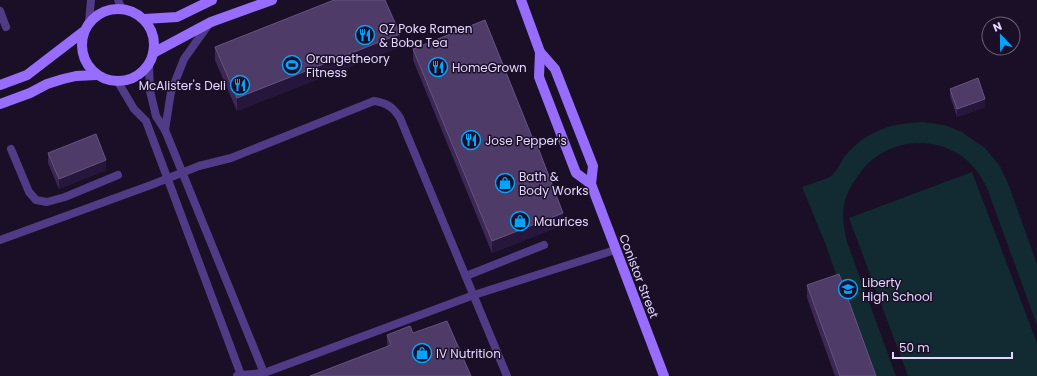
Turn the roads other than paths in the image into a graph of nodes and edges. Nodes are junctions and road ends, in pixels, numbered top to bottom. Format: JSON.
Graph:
{"nodes":[{"id":1,"x":91,"y":0,"type":"edge"},
{"id":2,"x":212,"y":0,"type":"edge"},
{"id":3,"x":272,"y":0,"type":"edge"},
{"id":4,"x":521,"y":0,"type":"edge"},
{"id":5,"x":120,"y":4,"type":"edge"},
{"id":6,"x":0,"y":11,"type":"edge"},
{"id":7,"x":144,"y":19,"type":"junction"},
{"id":8,"x":89,"y":22,"type":"junction"},
{"id":9,"x":210,"y":22,"type":"junction"},
{"id":10,"x":6,"y":27,"type":"dead end"},
{"id":11,"x":83,"y":32,"type":"junction"},
{"id":12,"x":540,"y":52,"type":"junction"},
{"id":13,"x":153,"y":53,"type":"junction"},
{"id":14,"x":149,"y":65,"type":"junction"},
{"id":15,"x":96,"y":75,"type":"junction"},
{"id":16,"x":118,"y":82,"type":"junction"},
{"id":17,"x":0,"y":85,"type":"edge"},
{"id":18,"x":0,"y":104,"type":"edge"},
{"id":19,"x":165,"y":130,"type":"junction"},
{"id":20,"x":11,"y":149,"type":"dead end"},
{"id":21,"x":183,"y":172,"type":"junction"},
{"id":22,"x":118,"y":175,"type":"dead end"},
{"id":23,"x":168,"y":178,"type":"junction"},
{"id":24,"x":591,"y":184,"type":"junction"},
{"id":25,"x":0,"y":240,"type":"edge"},
{"id":26,"x":544,"y":245,"type":"dead end"},
{"id":27,"x":615,"y":250,"type":"junction"},
{"id":28,"x":466,"y":276,"type":"junction"},
{"id":29,"x":474,"y":295,"type":"junction"},
{"id":30,"x":264,"y":373,"type":"junction"},
{"id":31,"x":239,"y":375,"type":"edge"},
{"id":32,"x":507,"y":376,"type":"edge"},
{"id":33,"x":664,"y":376,"type":"edge"}],
"edges":[{"from":1,"to":8,"type":"lane"},
{"from":2,"to":7,"type":"street"},
{"from":3,"to":9,"type":"street"},
{"from":4,"to":12,"type":"street","name":"Conistor Street"},
{"from":5,"to":7,"type":"street"},
{"from":5,"to":8,"type":"street"},
{"from":6,"to":10,"type":"lane"},
{"from":7,"to":13,"type":"street"},
{"from":8,"to":11,"type":"street"},
{"from":9,"to":13,"type":"street"},
{"from":9,"to":19,"type":"lane"},
{"from":11,"to":15,"type":"street"},
{"from":11,"to":17,"type":"street"},
{"from":12,"to":24,"type":"street","name":"Conistor Street"},
{"from":12,"to":24,"type":"street","name":"Conistor Street"},
{"from":13,"to":14,"type":"street"},
{"from":14,"to":16,"type":"street"},
{"from":14,"to":19,"type":"lane"},
{"from":15,"to":16,"type":"street"},
{"from":15,"to":18,"type":"street"},
{"from":16,"to":23,"type":"lane"},
{"from":19,"to":21,"type":"lane"},
{"from":20,"to":22,"type":"lane"},
{"from":21,"to":23,"type":"lane"},
{"from":21,"to":28,"type":"lane"},
{"from":21,"to":30,"type":"lane"},
{"from":23,"to":25,"type":"lane"},
{"from":23,"to":31,"type":"lane"},
{"from":24,"to":27,"type":"street","name":"Conistor Street"},
{"from":26,"to":28,"type":"lane"},
{"from":27,"to":29,"type":"lane"},
{"from":27,"to":33,"type":"street","name":"Conistor Street"},
{"from":28,"to":29,"type":"lane"},
{"from":29,"to":30,"type":"lane"},
{"from":29,"to":32,"type":"lane"},
{"from":30,"to":31,"type":"lane"}]}
